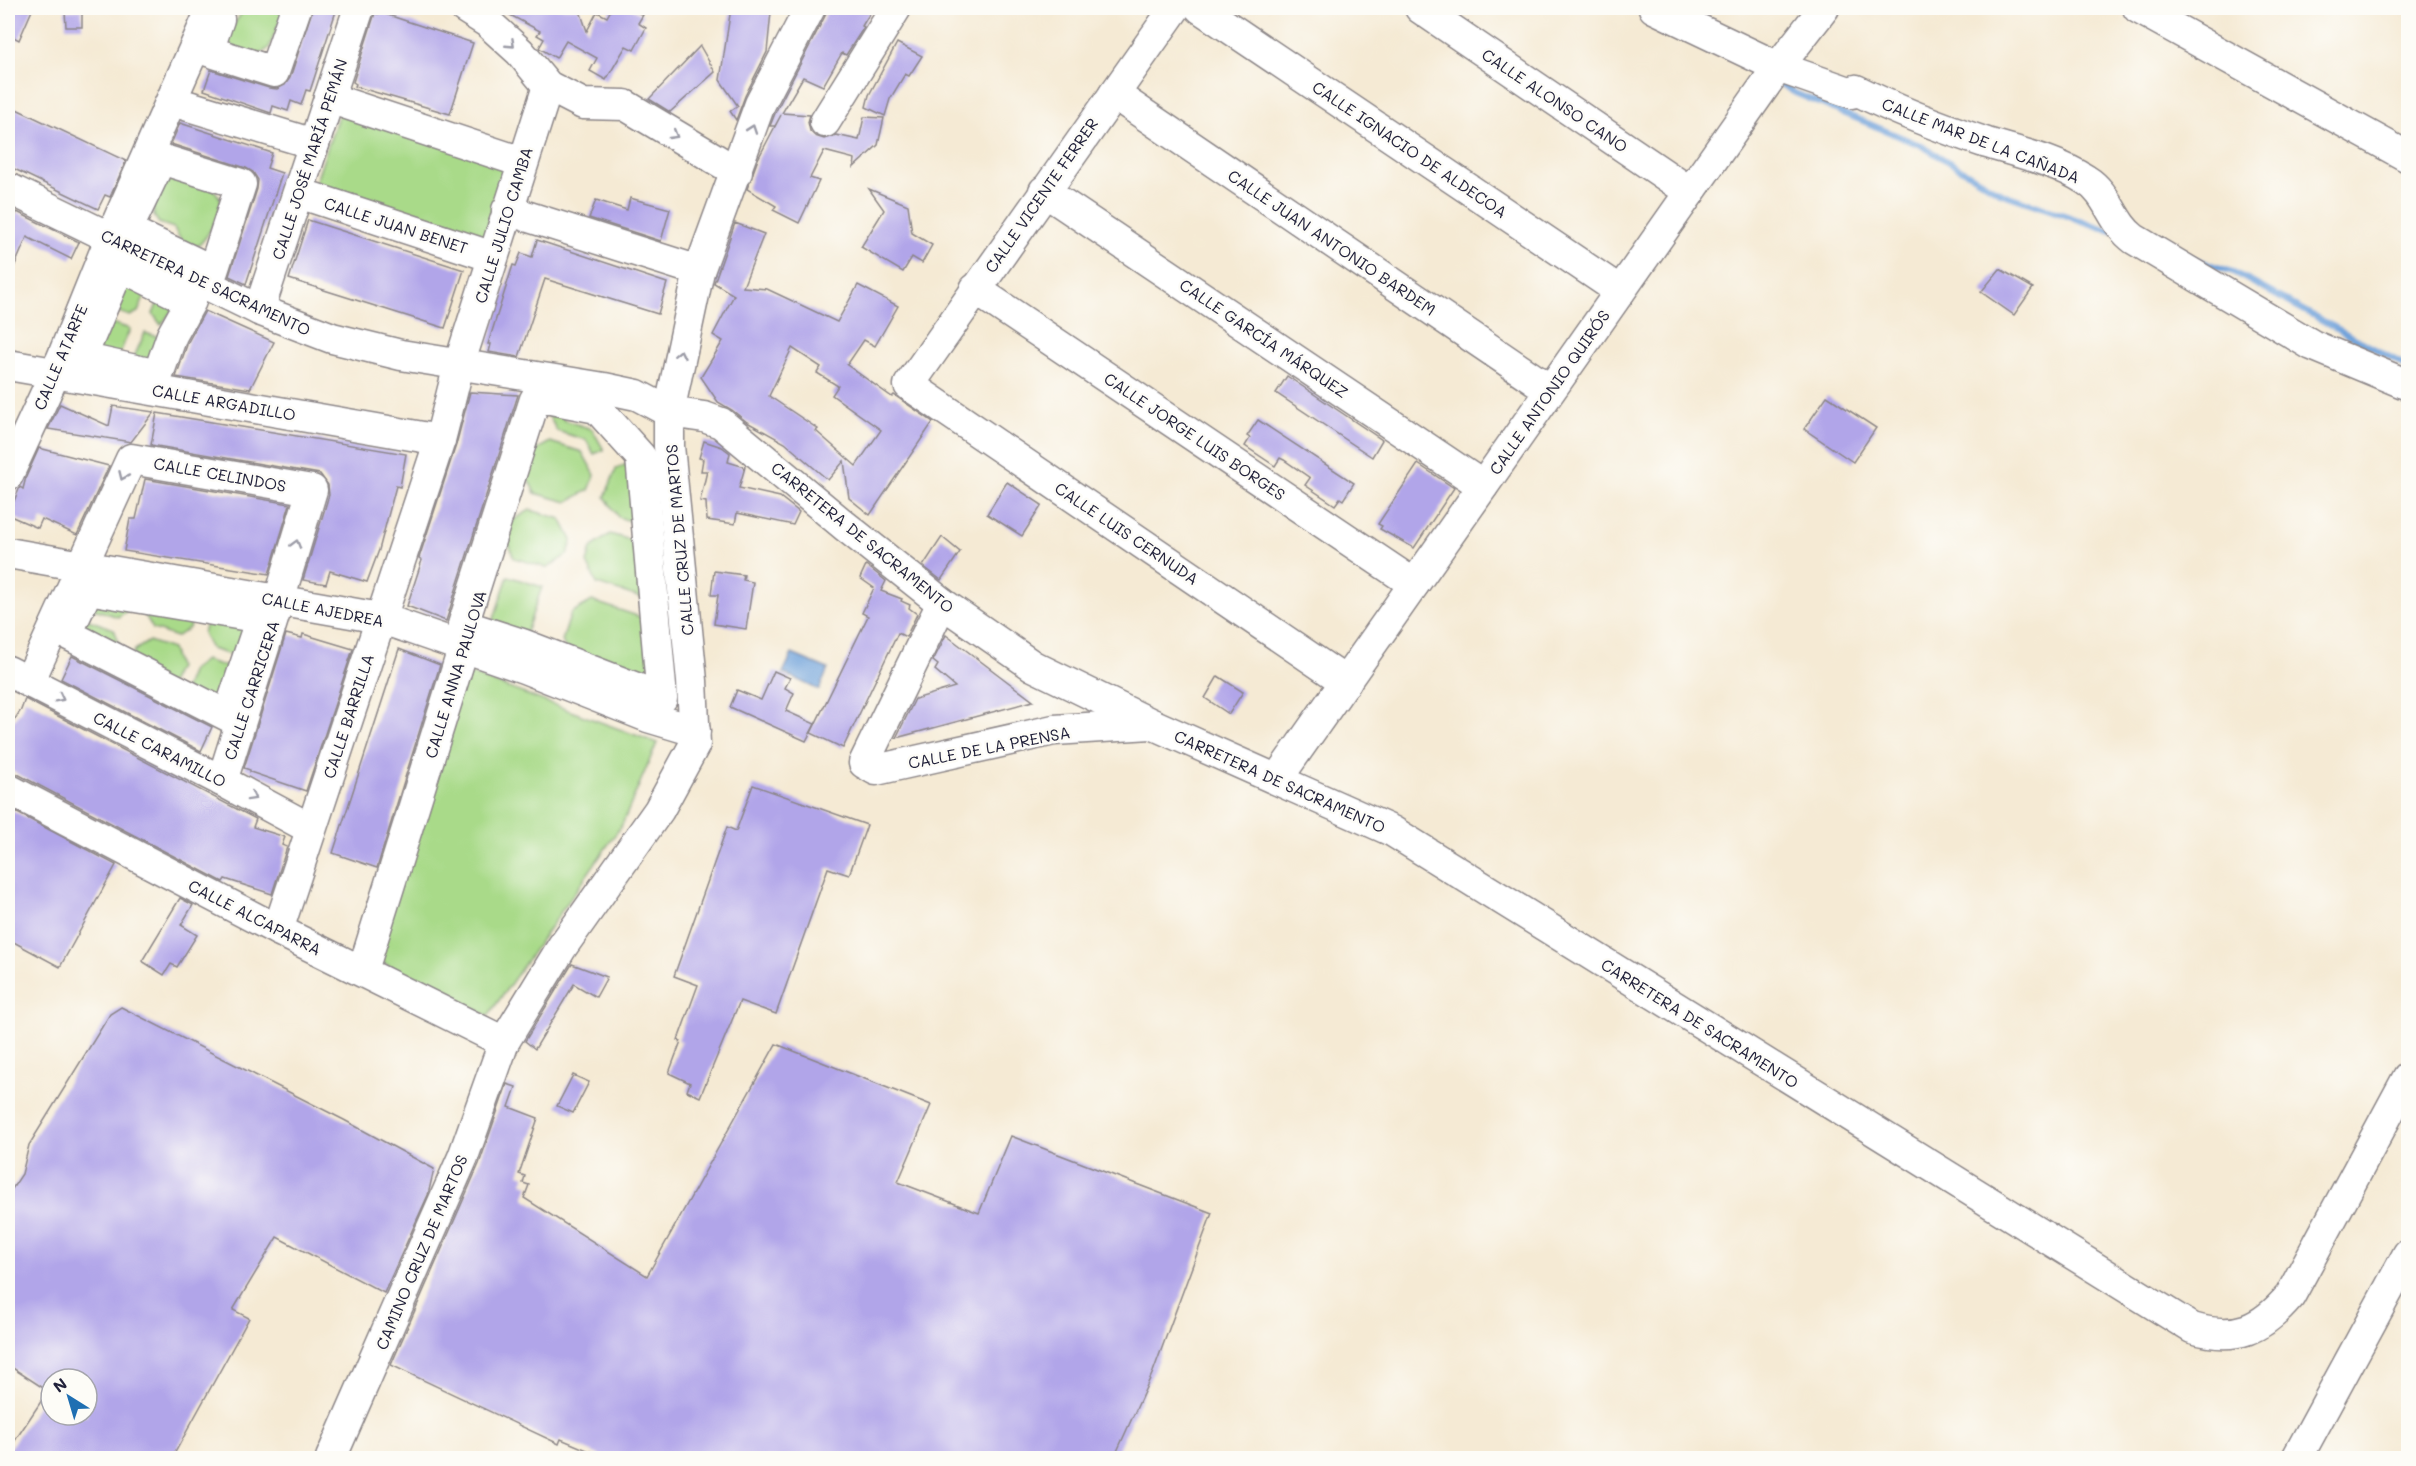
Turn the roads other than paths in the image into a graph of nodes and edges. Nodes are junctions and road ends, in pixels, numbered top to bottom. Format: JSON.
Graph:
{"nodes":[{"id":1,"x":212,"y":8,"type":"edge"},
{"id":2,"x":223,"y":8,"type":"edge"},
{"id":3,"x":296,"y":8,"type":"edge"},
{"id":4,"x":359,"y":8,"type":"edge"},
{"id":5,"x":465,"y":8,"type":"edge"},
{"id":6,"x":810,"y":8,"type":"edge"},
{"id":7,"x":896,"y":8,"type":"edge"},
{"id":8,"x":1175,"y":8,"type":"edge"},
{"id":9,"x":1200,"y":8,"type":"edge"},
{"id":10,"x":1419,"y":8,"type":"edge"},
{"id":11,"x":1654,"y":8,"type":"edge"},
{"id":12,"x":1824,"y":8,"type":"edge"},
{"id":13,"x":2138,"y":8,"type":"edge"},
{"id":14,"x":1773,"y":73,"type":"junction"},
{"id":15,"x":548,"y":86,"type":"junction"},
{"id":16,"x":1114,"y":94,"type":"junction"},
{"id":17,"x":329,"y":98,"type":"junction"},
{"id":18,"x":172,"y":101,"type":"junction"},
{"id":19,"x":825,"y":122,"type":"dead end"},
{"id":20,"x":314,"y":144,"type":"junction"},
{"id":21,"x":2409,"y":157,"type":"edge"},
{"id":22,"x":522,"y":162,"type":"junction"},
{"id":23,"x":737,"y":172,"type":"junction"},
{"id":24,"x":8,"y":188,"type":"edge"},
{"id":25,"x":1044,"y":191,"type":"junction"},
{"id":26,"x":1690,"y":192,"type":"junction"},
{"id":27,"x":299,"y":193,"type":"junction"},
{"id":28,"x":507,"y":210,"type":"junction"},
{"id":29,"x":118,"y":234,"type":"junction"},
{"id":30,"x":493,"y":258,"type":"junction"},
{"id":31,"x":699,"y":271,"type":"junction"},
{"id":32,"x":975,"y":289,"type":"junction"},
{"id":33,"x":1620,"y":291,"type":"junction"},
{"id":34,"x":259,"y":309,"type":"junction"},
{"id":35,"x":459,"y":364,"type":"junction"},
{"id":36,"x":8,"y":365,"type":"edge"},
{"id":37,"x":55,"y":373,"type":"junction"},
{"id":38,"x":909,"y":385,"type":"joint"},
{"id":39,"x":2409,"y":385,"type":"edge"},
{"id":40,"x":544,"y":388,"type":"junction"},
{"id":41,"x":1550,"y":390,"type":"junction"},
{"id":42,"x":669,"y":412,"type":"junction"},
{"id":43,"x":440,"y":440,"type":"junction"},
{"id":44,"x":8,"y":475,"type":"edge"},
{"id":45,"x":1483,"y":486,"type":"junction"},
{"id":46,"x":8,"y":553,"type":"edge"},
{"id":47,"x":83,"y":566,"type":"junction"},
{"id":48,"x":1414,"y":584,"type":"junction"},
{"id":49,"x":279,"y":600,"type":"junction"},
{"id":50,"x":942,"y":603,"type":"junction"},
{"id":51,"x":380,"y":618,"type":"junction"},
{"id":52,"x":67,"y":634,"type":"joint"},
{"id":53,"x":466,"y":637,"type":"junction"},
{"id":54,"x":18,"y":677,"type":"edge"},
{"id":55,"x":1346,"y":682,"type":"junction"},
{"id":56,"x":1152,"y":724,"type":"junction"},
{"id":57,"x":695,"y":731,"type":"junction"},
{"id":58,"x":1277,"y":779,"type":"junction"},
{"id":59,"x":222,"y":780,"type":"junction"},
{"id":60,"x":8,"y":789,"type":"edge"},
{"id":61,"x":311,"y":829,"type":"junction"},
{"id":62,"x":278,"y":930,"type":"junction"},
{"id":63,"x":363,"y":970,"type":"junction"},
{"id":64,"x":504,"y":1042,"type":"junction"},
{"id":65,"x":2409,"y":1077,"type":"edge"},
{"id":66,"x":2409,"y":1254,"type":"edge"},
{"id":67,"x":331,"y":1458,"type":"edge"},
{"id":68,"x":2297,"y":1458,"type":"edge"}],
"edges":[{"from":1,"to":18,"type":"street","name":"CALLE ATARFE"},
{"from":2,"to":3,"type":"street"},
{"from":4,"to":17,"type":"street","name":"CALLE JOSÉ MARÍA PEMÁN"},
{"from":5,"to":15,"type":"street","one_way":true},
{"from":23,"to":6,"type":"street","name":"CALLE CRUZ DE MARTOS","one_way":true},
{"from":7,"to":19,"type":"street"},
{"from":8,"to":16,"type":"street","name":"CALLE VICENTE FERRER"},
{"from":9,"to":33,"type":"street","name":"CALLE IGNACIO DE ALDECOA"},
{"from":10,"to":26,"type":"street","name":"CALLE ALONSO CANO"},
{"from":11,"to":14,"type":"street","name":"CALLE MAR DE LA CAÑADA"},
{"from":12,"to":14,"type":"street","name":"CALLE ANTONIO QUIRÓS"},
{"from":13,"to":21,"type":"street"},
{"from":14,"to":26,"type":"street","name":"CALLE ANTONIO QUIRÓS"},
{"from":14,"to":39,"type":"street","name":"CALLE MAR DE LA CAÑADA"},
{"from":15,"to":22,"type":"street","name":"CALLE JULIO CAMBA"},
{"from":15,"to":23,"type":"street","one_way":true},
{"from":16,"to":25,"type":"street","name":"CALLE VICENTE FERRER"},
{"from":16,"to":41,"type":"street","name":"CALLE JUAN ANTONIO BARDEM"},
{"from":17,"to":20,"type":"street","name":"CALLE JOSÉ MARÍA PEMÁN"},
{"from":17,"to":22,"type":"street"},
{"from":18,"to":20,"type":"street"},
{"from":18,"to":29,"type":"street","name":"CALLE ATARFE"},
{"from":20,"to":27,"type":"street","name":"CALLE JOSÉ MARÍA PEMÁN"},
{"from":22,"to":28,"type":"street","name":"CALLE JULIO CAMBA"},
{"from":23,"to":31,"type":"street","name":"CALLE CRUZ DE MARTOS"},
{"from":24,"to":29,"type":"street","name":"CARRETERA DE SACRAMENTO"},
{"from":25,"to":32,"type":"street","name":"CALLE VICENTE FERRER"},
{"from":25,"to":45,"type":"street","name":"CALLE GARCÍA MÁRQUEZ"},
{"from":26,"to":33,"type":"street","name":"CALLE ANTONIO QUIRÓS"},
{"from":27,"to":30,"type":"street","name":"CALLE JUAN BENET"},
{"from":27,"to":34,"type":"street","name":"CALLE JOSÉ MARÍA PEMÁN"},
{"from":28,"to":30,"type":"street","name":"CALLE JULIO CAMBA"},
{"from":28,"to":31,"type":"street"},
{"from":29,"to":34,"type":"street","name":"CARRETERA DE SACRAMENTO"},
{"from":29,"to":37,"type":"street","name":"CALLE ATARFE"},
{"from":30,"to":35,"type":"street","name":"CALLE JULIO CAMBA"},
{"from":42,"to":31,"type":"street","name":"CALLE CRUZ DE MARTOS","one_way":true},
{"from":32,"to":38,"type":"street","name":"CALLE VICENTE FERRER"},
{"from":32,"to":48,"type":"street","name":"CALLE JORGE LUIS BORGES"},
{"from":33,"to":41,"type":"street","name":"CALLE ANTONIO QUIRÓS"},
{"from":34,"to":35,"type":"street","name":"CARRETERA DE SACRAMENTO"},
{"from":35,"to":40,"type":"street","name":"CARRETERA DE SACRAMENTO"},
{"from":35,"to":43,"type":"street","name":"CALLE BARRILLA"},
{"from":36,"to":37,"type":"street","name":"CALLE ARGADILLO"},
{"from":37,"to":43,"type":"street","name":"CALLE ARGADILLO"},
{"from":37,"to":44,"type":"street","name":"CALLE ATARFE"},
{"from":38,"to":55,"type":"street","name":"CALLE LUIS CERNUDA"},
{"from":40,"to":42,"type":"street","name":"CARRETERA DE SACRAMENTO"},
{"from":40,"to":53,"type":"street","name":"CALLE ANNA PAULOVA"},
{"from":40,"to":53,"type":"street"},
{"from":41,"to":45,"type":"street","name":"CALLE ANTONIO QUIRÓS"},
{"from":42,"to":50,"type":"street","name":"CARRETERA DE SACRAMENTO"},
{"from":42,"to":57,"type":"street","name":"CALLE CRUZ DE MARTOS"},
{"from":43,"to":51,"type":"street","name":"CALLE BARRILLA"},
{"from":45,"to":48,"type":"street","name":"CALLE ANTONIO QUIRÓS"},
{"from":46,"to":47,"type":"street","name":"CALLE AJEDREA"},
{"from":47,"to":49,"type":"street","name":"CALLE AJEDREA"},
{"from":49,"to":47,"type":"street","name":"CALLE CELINDOS","one_way":true},
{"from":47,"to":54,"type":"street"},
{"from":48,"to":55,"type":"street","name":"CALLE ANTONIO QUIRÓS"},
{"from":49,"to":51,"type":"street","name":"CALLE AJEDREA"},
{"from":49,"to":59,"type":"street","name":"CALLE CARRICERA"},
{"from":50,"to":56,"type":"street","name":"CARRETERA DE SACRAMENTO"},
{"from":50,"to":56,"type":"street","name":"CALLE DE LA PRENSA"},
{"from":51,"to":53,"type":"street","name":"CALLE AJEDREA"},
{"from":51,"to":61,"type":"street","name":"CALLE BARRILLA"},
{"from":52,"to":52,"type":"street"},
{"from":53,"to":57,"type":"street","name":"CALLE AJEDREA"},
{"from":53,"to":63,"type":"street","name":"CALLE ANNA PAULOVA"},
{"from":54,"to":59,"type":"street","name":"CALLE CARAMILLO","one_way":true},
{"from":55,"to":58,"type":"street","name":"CALLE ANTONIO QUIRÓS"},
{"from":56,"to":58,"type":"street","name":"CARRETERA DE SACRAMENTO"},
{"from":57,"to":64,"type":"street","name":"CALLE CRUZ DE MARTOS"},
{"from":58,"to":65,"type":"street","name":"CARRETERA DE SACRAMENTO"},
{"from":59,"to":61,"type":"street","name":"CALLE CARAMILLO","one_way":true},
{"from":60,"to":62,"type":"street","name":"CALLE ALCAPARRA"},
{"from":61,"to":62,"type":"street","name":"CALLE BARRILLA"},
{"from":62,"to":63,"type":"street","name":"CALLE ALCAPARRA"},
{"from":63,"to":64,"type":"street","name":"CALLE ALCAPARRA"},
{"from":64,"to":67,"type":"street","name":"CAMINO CRUZ DE MARTOS"},
{"from":66,"to":68,"type":"street"}]}
